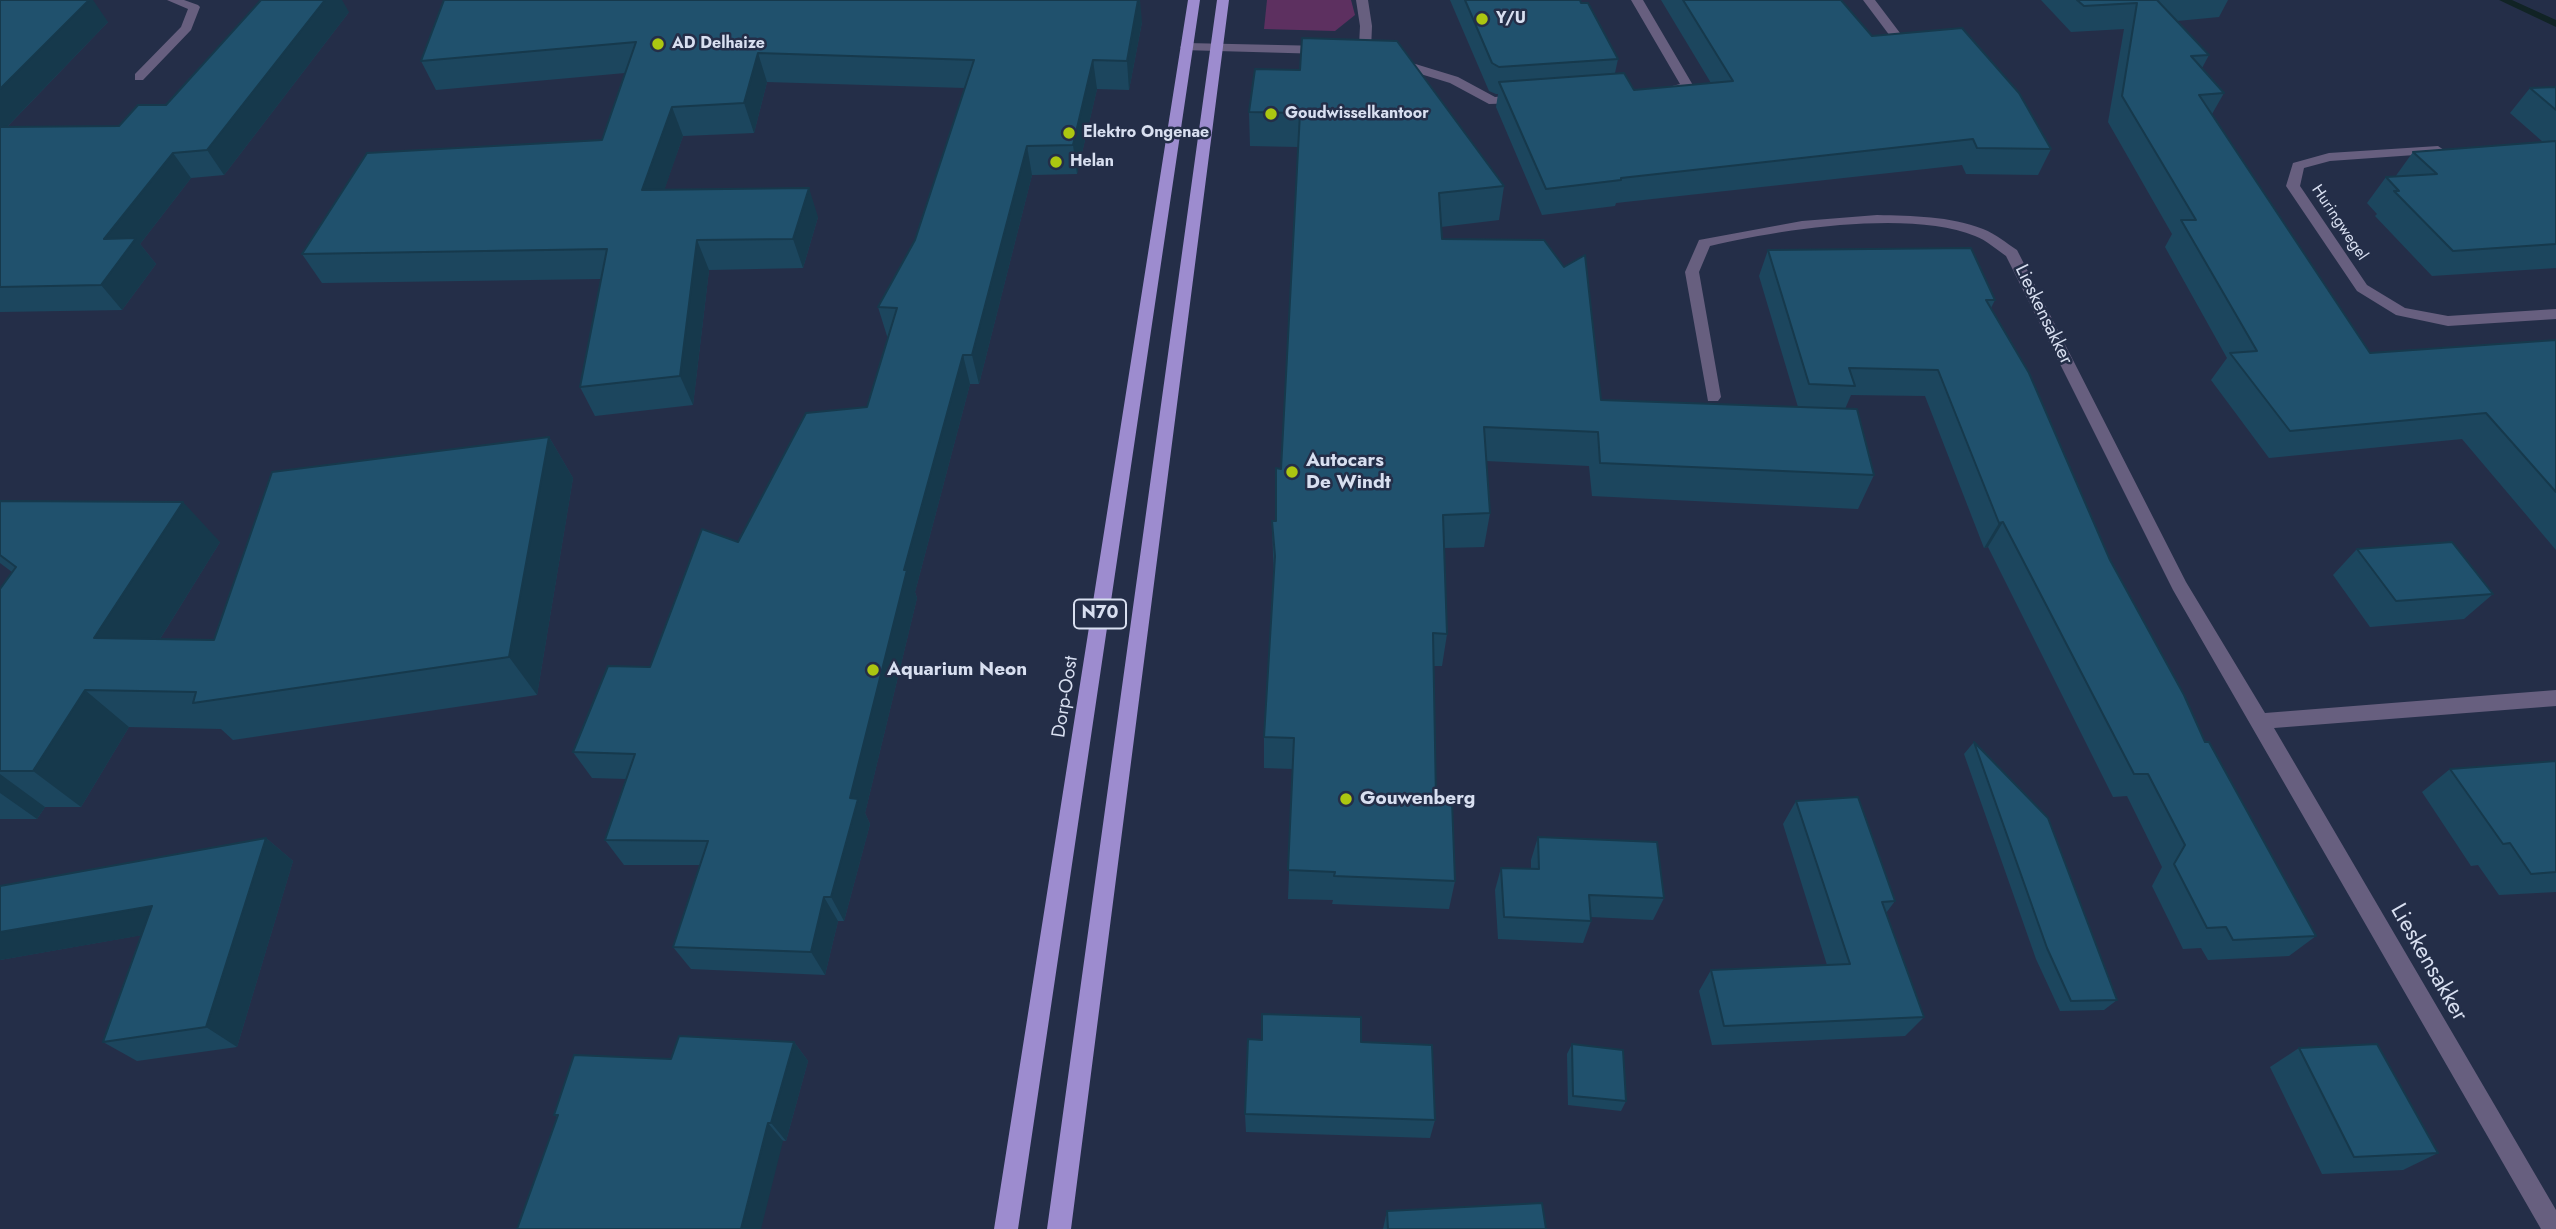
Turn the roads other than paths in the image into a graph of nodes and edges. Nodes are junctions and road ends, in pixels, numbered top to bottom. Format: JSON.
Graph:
{"nodes":[{"id":1,"x":173,"y":0,"type":"edge"},
{"id":2,"x":1194,"y":0,"type":"edge"},
{"id":3,"x":1223,"y":0,"type":"edge"},
{"id":4,"x":1362,"y":0,"type":"edge"},
{"id":5,"x":1637,"y":0,"type":"edge"},
{"id":6,"x":1869,"y":0,"type":"edge"},
{"id":7,"x":1894,"y":33,"type":"edge"},
{"id":8,"x":1186,"y":47,"type":"junction"},
{"id":9,"x":1218,"y":48,"type":"junction"},
{"id":10,"x":1365,"y":50,"type":"junction"},
{"id":11,"x":139,"y":77,"type":"dead end"},
{"id":12,"x":1647,"y":90,"type":"edge"},
{"id":13,"x":1535,"y":98,"type":"edge"},
{"id":14,"x":2448,"y":150,"type":"edge"},
{"id":15,"x":2556,"y":314,"type":"edge"},
{"id":16,"x":1713,"y":397,"type":"dead end"},
{"id":17,"x":2556,"y":698,"type":"edge"},
{"id":18,"x":2260,"y":720,"type":"junction"},
{"id":19,"x":1006,"y":1229,"type":"edge"},
{"id":20,"x":1059,"y":1229,"type":"edge"},
{"id":21,"x":2554,"y":1229,"type":"edge"}],
"edges":[{"from":1,"to":11,"type":"street"},
{"from":2,"to":8,"type":"main road","name":"Dorp-Oost","number":"N70"},
{"from":3,"to":9,"type":"main road","number":"N70"},
{"from":4,"to":10,"type":"street"},
{"from":5,"to":12,"type":"street"},
{"from":6,"to":7,"type":"street"},
{"from":8,"to":9,"type":"street"},
{"from":8,"to":19,"type":"main road","name":"Dorp-Oost","number":"N70"},
{"from":9,"to":10,"type":"street"},
{"from":9,"to":20,"type":"main road","number":"N70"},
{"from":10,"to":13,"type":"street"},
{"from":14,"to":15,"type":"street","name":"Huringwegel"},
{"from":16,"to":18,"type":"street","name":"Lieskensakker"},
{"from":17,"to":18,"type":"street"},
{"from":18,"to":21,"type":"street","name":"Lieskensakker"}]}
